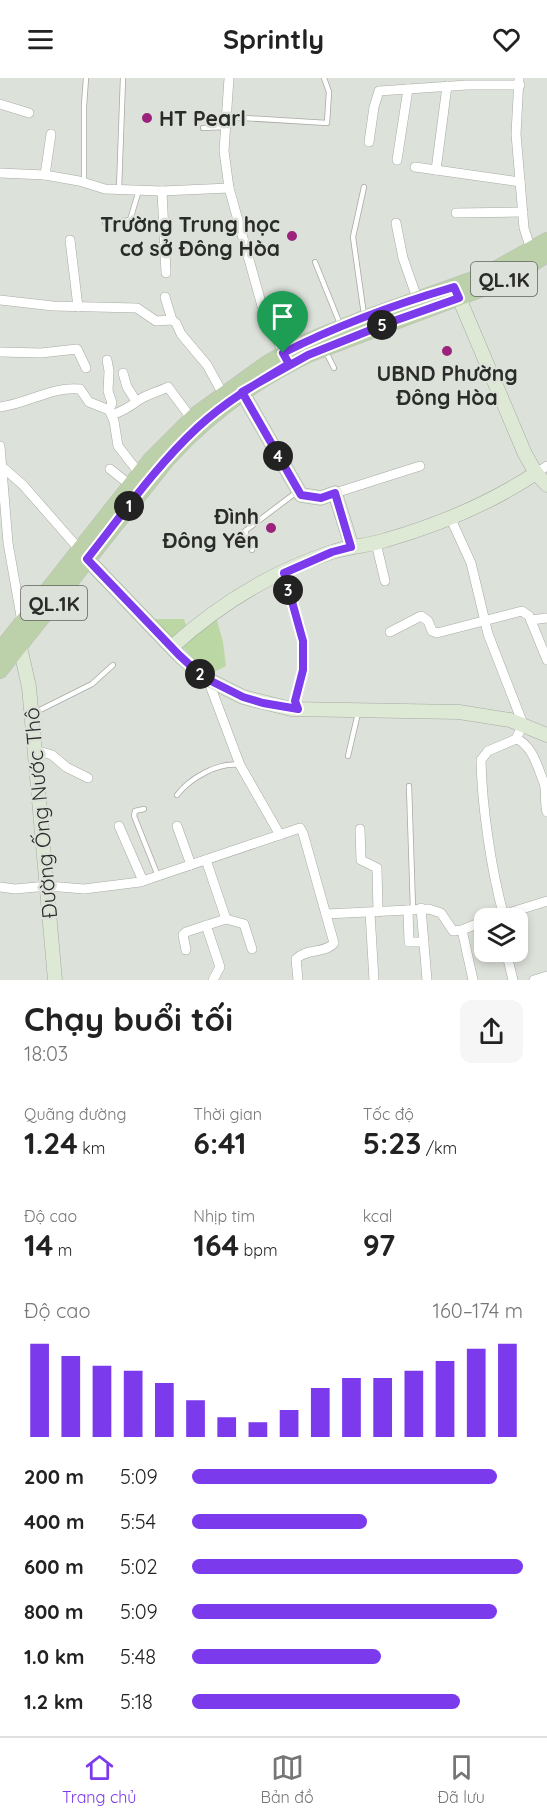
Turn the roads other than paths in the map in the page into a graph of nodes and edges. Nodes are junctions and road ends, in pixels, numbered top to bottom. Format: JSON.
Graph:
{"nodes":[{"id":1,"x":86,"y":78,"type":"edge"},
{"id":2,"x":123,"y":78,"type":"edge"},
{"id":3,"x":229,"y":78,"type":"edge"},
{"id":4,"x":324,"y":78,"type":"edge"},
{"id":5,"x":519,"y":82,"type":"edge"},
{"id":6,"x":447,"y":86,"type":"junction"},
{"id":7,"x":408,"y":89,"type":"junction"},
{"id":8,"x":0,"y":104,"type":"edge"},
{"id":9,"x":29,"y":113,"type":"dead end"},
{"id":10,"x":225,"y":117,"type":"junction"},
{"id":11,"x":224,"y":127,"type":"junction"},
{"id":12,"x":202,"y":128,"type":"dead end"},
{"id":13,"x":51,"y":134,"type":"dead end"},
{"id":14,"x":369,"y":142,"type":"dead end"},
{"id":15,"x":397,"y":160,"type":"dead end"},
{"id":16,"x":415,"y":167,"type":"dead end"},
{"id":17,"x":436,"y":170,"type":"junction"},
{"id":18,"x":0,"y":173,"type":"edge"},
{"id":19,"x":45,"y":175,"type":"junction"},
{"id":20,"x":520,"y":182,"type":"junction"},
{"id":21,"x":84,"y":183,"type":"junction"},
{"id":22,"x":364,"y":187,"type":"dead end"},
{"id":23,"x":229,"y":188,"type":"junction"},
{"id":24,"x":119,"y":189,"type":"junction"},
{"id":25,"x":139,"y":190,"type":"junction"},
{"id":26,"x":162,"y":191,"type":"junction"},
{"id":27,"x":523,"y":212,"type":"junction"},
{"id":28,"x":456,"y":213,"type":"dead end"},
{"id":29,"x":105,"y":223,"type":"dead end"},
{"id":30,"x":396,"y":223,"type":"dead end"},
{"id":31,"x":70,"y":240,"type":"dead end"},
{"id":32,"x":547,"y":240,"type":"edge"},
{"id":33,"x":538,"y":255,"type":"edge"},
{"id":34,"x":315,"y":262,"type":"dead end"},
{"id":35,"x":166,"y":273,"type":"dead end"},
{"id":36,"x":457,"y":292,"type":"junction"},
{"id":37,"x":165,"y":297,"type":"dead end"},
{"id":38,"x":417,"y":298,"type":"junction"},
{"id":39,"x":0,"y":300,"type":"edge"},
{"id":40,"x":78,"y":307,"type":"junction"},
{"id":41,"x":364,"y":318,"type":"junction"},
{"id":42,"x":172,"y":320,"type":"junction"},
{"id":43,"x":341,"y":327,"type":"junction"},
{"id":44,"x":325,"y":348,"type":"junction"},
{"id":45,"x":0,"y":352,"type":"edge"},
{"id":46,"x":286,"y":359,"type":"junction"},
{"id":47,"x":107,"y":360,"type":"dead end"},
{"id":48,"x":86,"y":368,"type":"dead end"},
{"id":49,"x":334,"y":368,"type":"dead end"},
{"id":50,"x":123,"y":374,"type":"dead end"},
{"id":51,"x":242,"y":392,"type":"junction"},
{"id":52,"x":223,"y":394,"type":"junction"},
{"id":53,"x":136,"y":401,"type":"junction"},
{"id":54,"x":0,"y":408,"type":"edge"},
{"id":55,"x":111,"y":412,"type":"junction"},
{"id":56,"x":191,"y":418,"type":"junction"},
{"id":57,"x":0,"y":446,"type":"edge"},
{"id":58,"x":1,"y":466,"type":"edge"},
{"id":59,"x":420,"y":466,"type":"dead end"},
{"id":60,"x":110,"y":469,"type":"dead end"},
{"id":61,"x":542,"y":469,"type":"edge"},
{"id":62,"x":134,"y":479,"type":"junction"},
{"id":63,"x":547,"y":485,"type":"edge"},
{"id":64,"x":298,"y":491,"type":"junction"},
{"id":65,"x":335,"y":493,"type":"junction"},
{"id":66,"x":450,"y":517,"type":"junction"},
{"id":67,"x":376,"y":543,"type":"junction"},
{"id":68,"x":4,"y":544,"type":"edge"},
{"id":69,"x":351,"y":547,"type":"junction"},
{"id":70,"x":252,"y":550,"type":"dead end"},
{"id":71,"x":83,"y":554,"type":"junction"},
{"id":72,"x":284,"y":573,"type":"junction"},
{"id":73,"x":385,"y":581,"type":"dead end"},
{"id":74,"x":547,"y":618,"type":"edge"},
{"id":75,"x":483,"y":620,"type":"junction"},
{"id":76,"x":531,"y":621,"type":"junction"},
{"id":77,"x":22,"y":622,"type":"junction"},
{"id":78,"x":390,"y":632,"type":"dead end"},
{"id":79,"x":303,"y":641,"type":"joint"},
{"id":80,"x":20,"y":647,"type":"junction"},
{"id":81,"x":172,"y":647,"type":"junction"},
{"id":82,"x":0,"y":650,"type":"edge"},
{"id":83,"x":547,"y":660,"type":"edge"},
{"id":84,"x":113,"y":665,"type":"dead end"},
{"id":85,"x":0,"y":671,"type":"edge"},
{"id":86,"x":208,"y":679,"type":"junction"},
{"id":87,"x":298,"y":709,"type":"junction"},
{"id":88,"x":358,"y":710,"type":"junction"},
{"id":89,"x":31,"y":714,"type":"junction"},
{"id":90,"x":523,"y":724,"type":"junction"},
{"id":91,"x":547,"y":735,"type":"edge"},
{"id":92,"x":516,"y":739,"type":"junction"},
{"id":93,"x":35,"y":750,"type":"junction"},
{"id":94,"x":348,"y":756,"type":"dead end"},
{"id":95,"x":240,"y":765,"type":"junction"},
{"id":96,"x":88,"y":778,"type":"dead end"},
{"id":97,"x":409,"y":786,"type":"dead end"},
{"id":98,"x":177,"y":795,"type":"dead end"},
{"id":99,"x":144,"y":809,"type":"dead end"},
{"id":100,"x":547,"y":812,"type":"edge"},
{"id":101,"x":119,"y":826,"type":"dead end"},
{"id":102,"x":177,"y":826,"type":"dead end"},
{"id":103,"x":360,"y":829,"type":"dead end"},
{"id":104,"x":280,"y":835,"type":"junction"},
{"id":105,"x":206,"y":860,"type":"junction"},
{"id":106,"x":191,"y":865,"type":"junction"},
{"id":107,"x":158,"y":876,"type":"junction"},
{"id":108,"x":143,"y":881,"type":"junction"},
{"id":109,"x":48,"y":886,"type":"junction"},
{"id":110,"x":0,"y":887,"type":"edge"},
{"id":111,"x":547,"y":901,"type":"edge"},
{"id":112,"x":497,"y":908,"type":"edge"},
{"id":113,"x":524,"y":908,"type":"edge"},
{"id":114,"x":414,"y":909,"type":"junction"},
{"id":115,"x":374,"y":912,"type":"junction"},
{"id":116,"x":326,"y":914,"type":"junction"},
{"id":117,"x":226,"y":919,"type":"junction"},
{"id":118,"x":206,"y":925,"type":"junction"},
{"id":119,"x":474,"y":925,"type":"edge"},
{"id":120,"x":462,"y":930,"type":"junction"},
{"id":121,"x":424,"y":942,"type":"junction"},
{"id":122,"x":252,"y":949,"type":"dead end"},
{"id":123,"x":186,"y":950,"type":"dead end"},
{"id":124,"x":509,"y":962,"type":"edge"},
{"id":125,"x":547,"y":976,"type":"edge"},
{"id":126,"x":55,"y":980,"type":"edge"},
{"id":127,"x":213,"y":980,"type":"edge"},
{"id":128,"x":298,"y":980,"type":"edge"},
{"id":129,"x":374,"y":980,"type":"edge"},
{"id":130,"x":427,"y":980,"type":"edge"},
{"id":131,"x":473,"y":980,"type":"edge"},
{"id":132,"x":513,"y":980,"type":"edge"},
{"id":133,"x":534,"y":980,"type":"edge"}],
"edges":[{"from":1,"to":21,"type":"lane"},
{"from":2,"to":24,"type":"lane"},
{"from":3,"to":10,"type":"street"},
{"from":4,"to":10,"type":"lane"},
{"from":5,"to":6,"type":"street"},
{"from":5,"to":20,"type":"street"},
{"from":6,"to":7,"type":"street"},
{"from":6,"to":17,"type":"street"},
{"from":7,"to":14,"type":"street"},
{"from":7,"to":15,"type":"street"},
{"from":8,"to":9,"type":"street"},
{"from":10,"to":11,"type":"street"},
{"from":11,"to":12,"type":"lane"},
{"from":11,"to":23,"type":"street"},
{"from":13,"to":19,"type":"street"},
{"from":16,"to":17,"type":"street"},
{"from":17,"to":20,"type":"street"},
{"from":18,"to":19,"type":"street"},
{"from":19,"to":21,"type":"street"},
{"from":20,"to":27,"type":"street"},
{"from":21,"to":24,"type":"street"},
{"from":22,"to":41,"type":"lane"},
{"from":23,"to":26,"type":"street"},
{"from":23,"to":46,"type":"street"},
{"from":24,"to":25,"type":"street"},
{"from":25,"to":26,"type":"street"},
{"from":25,"to":29,"type":"lane"},
{"from":26,"to":35,"type":"street"},
{"from":27,"to":28,"type":"street"},
{"from":27,"to":33,"type":"street"},
{"from":30,"to":38,"type":"street"},
{"from":31,"to":40,"type":"street"},
{"from":32,"to":33,"type":"main road","number":"QL.1K"},
{"from":33,"to":36,"type":"main road","number":"QL.1K"},
{"from":34,"to":43,"type":"lane"},
{"from":36,"to":38,"type":"main road","number":"QL.1K"},
{"from":36,"to":44,"type":"main road","number":"QL.1K"},
{"from":36,"to":61,"type":"street"},
{"from":37,"to":42,"type":"street"},
{"from":38,"to":41,"type":"main road","number":"QL.1K"},
{"from":39,"to":40,"type":"street"},
{"from":40,"to":42,"type":"street"},
{"from":41,"to":43,"type":"main road","number":"QL.1K"},
{"from":42,"to":52,"type":"street"},
{"from":43,"to":46,"type":"main road","number":"QL.1K"},
{"from":44,"to":46,"type":"main road","number":"QL.1K"},
{"from":44,"to":49,"type":"lane"},
{"from":45,"to":48,"type":"street"},
{"from":46,"to":51,"type":"main road","number":"QL.1K"},
{"from":46,"to":52,"type":"main road","number":"QL.1K"},
{"from":47,"to":55,"type":"street"},
{"from":50,"to":53,"type":"street"},
{"from":51,"to":64,"type":"street"},
{"from":51,"to":71,"type":"main road","number":"QL.1K"},
{"from":52,"to":56,"type":"main road","number":"QL.1K"},
{"from":53,"to":55,"type":"street"},
{"from":53,"to":56,"type":"street"},
{"from":54,"to":55,"type":"street"},
{"from":55,"to":62,"type":"street"},
{"from":56,"to":62,"type":"main road","number":"QL.1K"},
{"from":57,"to":58,"type":"street"},
{"from":58,"to":68,"type":"street"},
{"from":58,"to":71,"type":"street"},
{"from":59,"to":65,"type":"street"},
{"from":60,"to":62,"type":"street"},
{"from":61,"to":63,"type":"street"},
{"from":61,"to":66,"type":"street"},
{"from":62,"to":71,"type":"main road","number":"QL.1K"},
{"from":64,"to":65,"type":"street"},
{"from":64,"to":70,"type":"lane"},
{"from":65,"to":69,"type":"street"},
{"from":66,"to":67,"type":"street"},
{"from":66,"to":75,"type":"street"},
{"from":67,"to":69,"type":"street"},
{"from":67,"to":73,"type":"street"},
{"from":68,"to":77,"type":"street"},
{"from":69,"to":72,"type":"street"},
{"from":71,"to":77,"type":"main road"},
{"from":71,"to":80,"type":"main road","number":"QL.1K"},
{"from":71,"to":81,"type":"street"},
{"from":72,"to":79,"type":"street"},
{"from":72,"to":81,"type":"street"},
{"from":74,"to":76,"type":"street"},
{"from":75,"to":76,"type":"street"},
{"from":75,"to":78,"type":"street"},
{"from":75,"to":90,"type":"street"},
{"from":76,"to":83,"type":"street"},
{"from":77,"to":82,"type":"main road","number":"QL.1K"},
{"from":79,"to":87,"type":"lane"},
{"from":80,"to":85,"type":"main road","number":"QL.1K"},
{"from":80,"to":89,"type":"street","name":"Đường Ống Nước Thô"},
{"from":81,"to":86,"type":"street"},
{"from":84,"to":89,"type":"lane"},
{"from":86,"to":87,"type":"street"},
{"from":86,"to":95,"type":"street"},
{"from":87,"to":88,"type":"street"},
{"from":88,"to":90,"type":"street"},
{"from":88,"to":94,"type":"lane"},
{"from":89,"to":93,"type":"street","name":"Đường Ống Nước Thô"},
{"from":90,"to":91,"type":"street"},
{"from":90,"to":92,"type":"street"},
{"from":92,"to":100,"type":"street"},
{"from":92,"to":112,"type":"street"},
{"from":93,"to":96,"type":"street"},
{"from":93,"to":109,"type":"street","name":"Đường Ống Nước Thô"},
{"from":95,"to":98,"type":"lane"},
{"from":95,"to":104,"type":"street"},
{"from":97,"to":114,"type":"lane"},
{"from":99,"to":107,"type":"lane"},
{"from":101,"to":108,"type":"street"},
{"from":102,"to":106,"type":"street"},
{"from":103,"to":115,"type":"street"},
{"from":104,"to":105,"type":"street"},
{"from":104,"to":116,"type":"street"},
{"from":105,"to":106,"type":"street"},
{"from":105,"to":117,"type":"street"},
{"from":106,"to":107,"type":"street"},
{"from":107,"to":108,"type":"street"},
{"from":108,"to":109,"type":"street"},
{"from":109,"to":110,"type":"street"},
{"from":109,"to":126,"type":"street","name":"Đường Ống Nước Thô"},
{"from":111,"to":113,"type":"street"},
{"from":114,"to":115,"type":"street"},
{"from":114,"to":120,"type":"street"},
{"from":114,"to":121,"type":"street"},
{"from":114,"to":121,"type":"street"},
{"from":115,"to":116,"type":"street"},
{"from":115,"to":129,"type":"street"},
{"from":116,"to":128,"type":"street"},
{"from":117,"to":118,"type":"street"},
{"from":117,"to":122,"type":"street"},
{"from":118,"to":123,"type":"street"},
{"from":118,"to":127,"type":"street"},
{"from":119,"to":120,"type":"street"},
{"from":120,"to":131,"type":"street"},
{"from":121,"to":130,"type":"street"},
{"from":124,"to":132,"type":"street"},
{"from":125,"to":133,"type":"street"}]}
